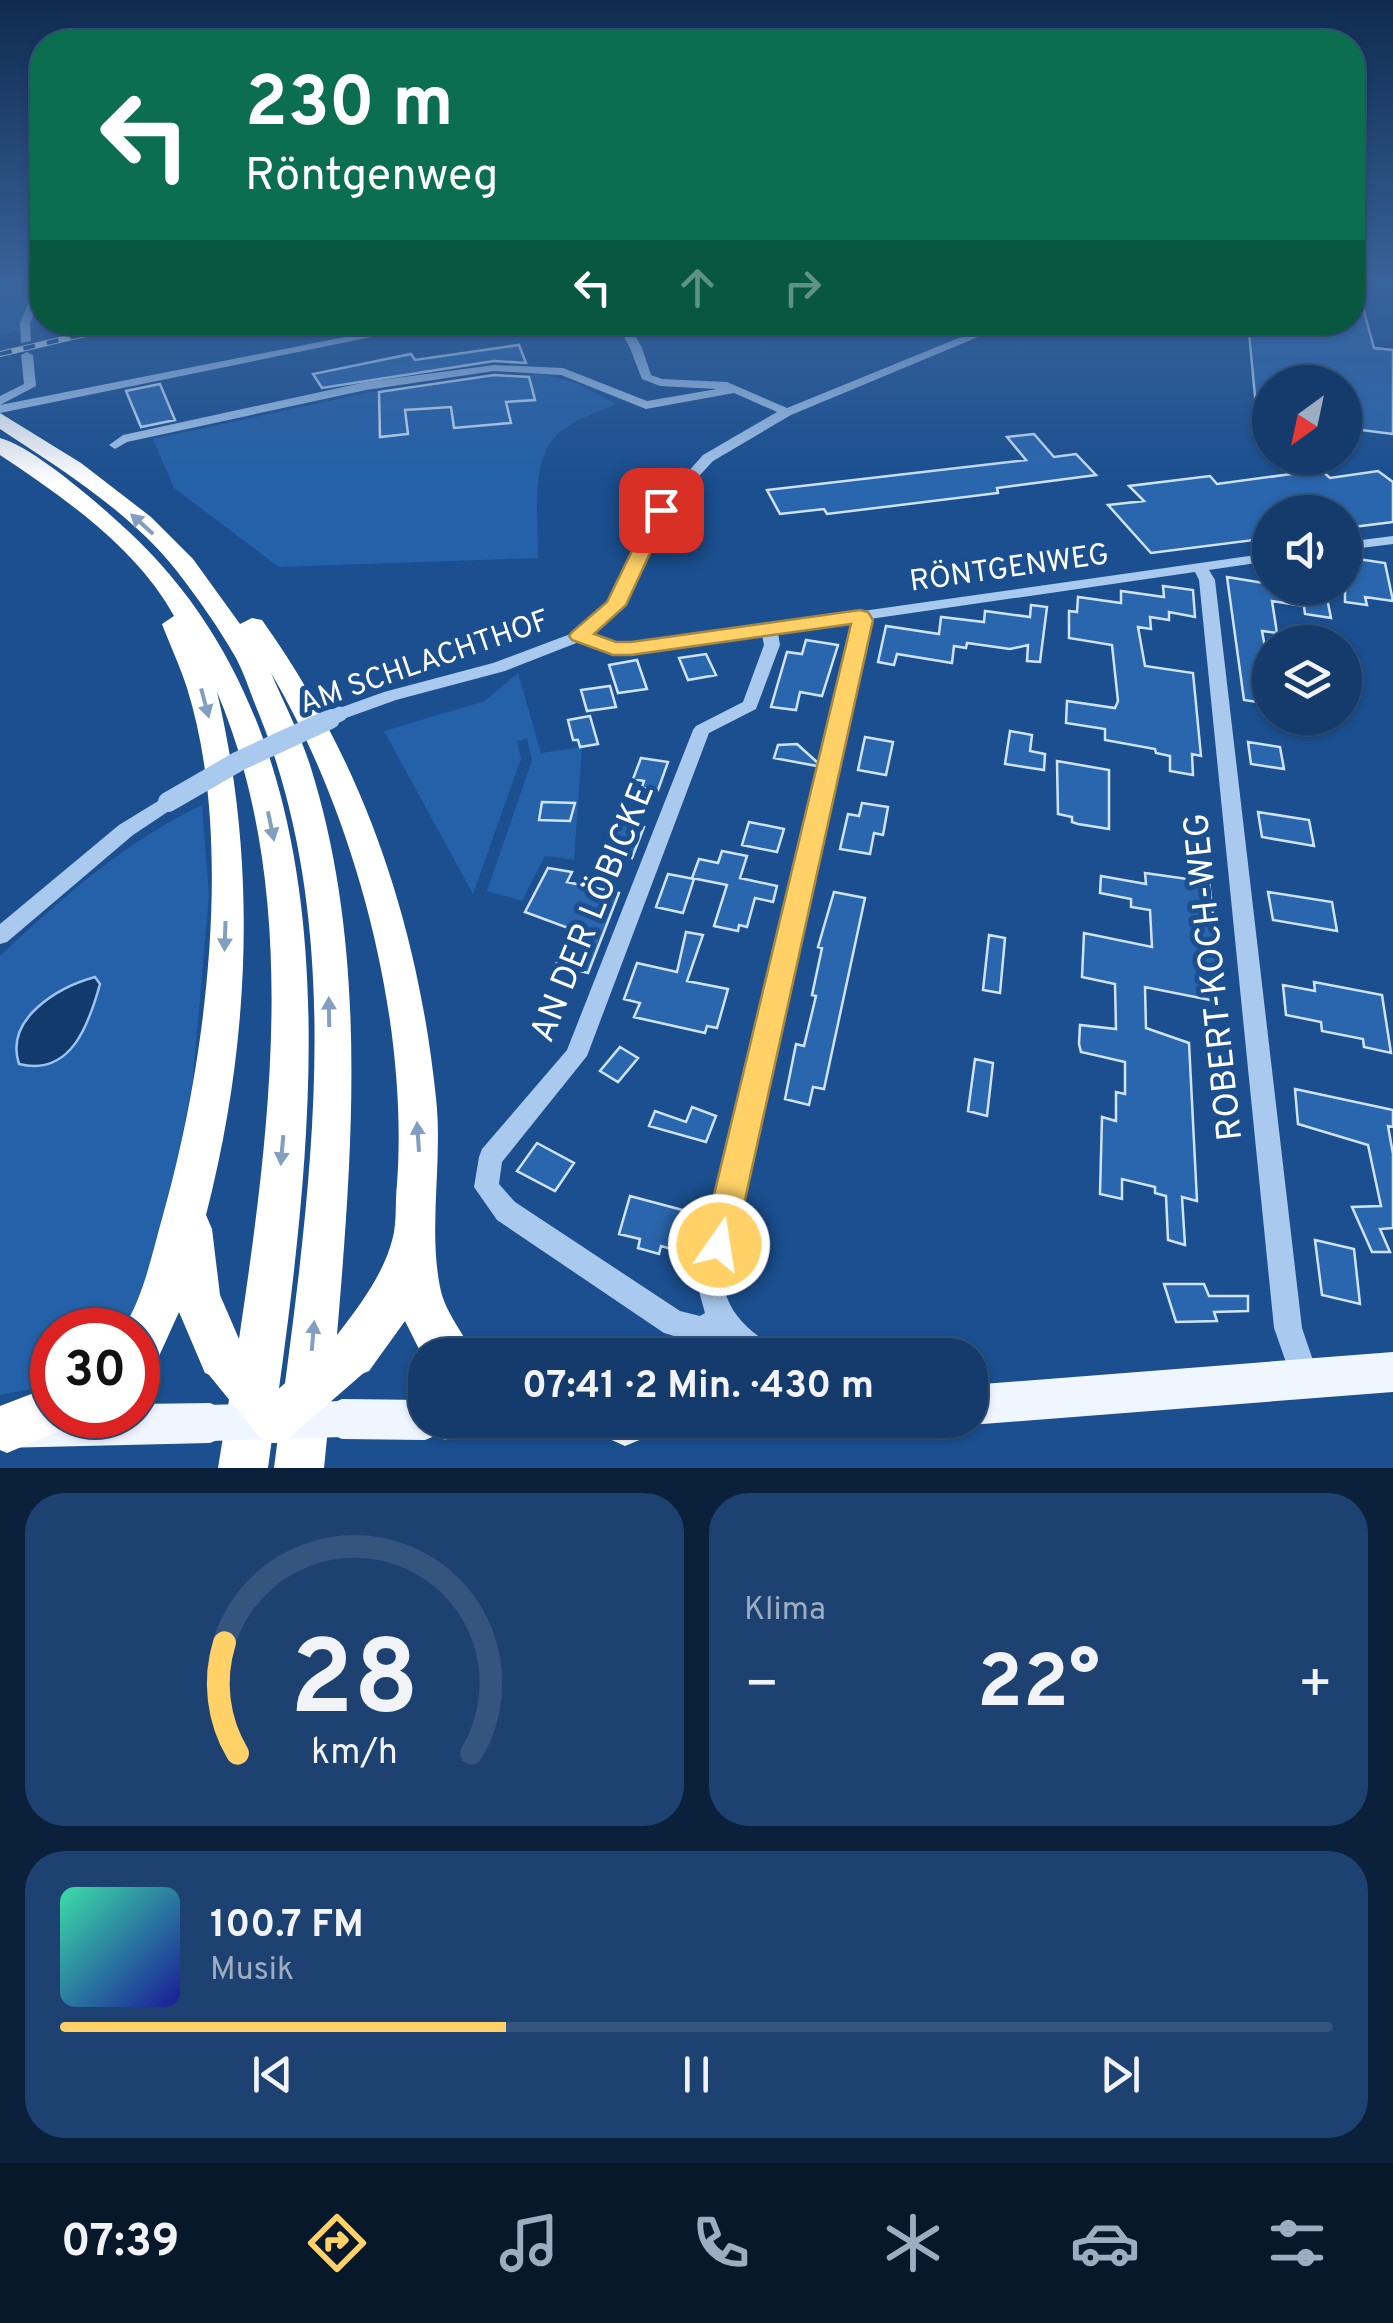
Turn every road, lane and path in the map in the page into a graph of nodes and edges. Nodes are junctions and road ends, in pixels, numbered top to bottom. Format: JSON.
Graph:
{"nodes":[{"id":1,"x":311,"y":348,"type":"edge"},
{"id":2,"x":636,"y":348,"type":"edge"},
{"id":3,"x":946,"y":348,"type":"edge"},
{"id":4,"x":28,"y":355,"type":"dead end"},
{"id":5,"x":737,"y":389,"type":"junction"},
{"id":6,"x":0,"y":402,"type":"edge"},
{"id":7,"x":0,"y":409,"type":"edge"},
{"id":8,"x":787,"y":412,"type":"junction"},
{"id":9,"x":0,"y":419,"type":"edge"},
{"id":10,"x":11,"y":440,"type":"edge"},
{"id":11,"x":116,"y":444,"type":"dead end"},
{"id":12,"x":1393,"y":540,"type":"edge"},
{"id":13,"x":1362,"y":544,"type":"edge"},
{"id":14,"x":1252,"y":560,"type":"edge"},
{"id":15,"x":1200,"y":567,"type":"junction"},
{"id":16,"x":163,"y":580,"type":"junction"},
{"id":17,"x":202,"y":585,"type":"junction"},
{"id":18,"x":860,"y":616,"type":"junction"},
{"id":19,"x":769,"y":629,"type":"junction"},
{"id":20,"x":579,"y":636,"type":"junction"},
{"id":21,"x":0,"y":936,"type":"edge"},
{"id":22,"x":189,"y":1206,"type":"junction"},
{"id":23,"x":414,"y":1234,"type":"junction"},
{"id":24,"x":158,"y":1308,"type":"edge"},
{"id":25,"x":722,"y":1319,"type":"junction"},
{"id":26,"x":439,"y":1338,"type":"edge"},
{"id":27,"x":739,"y":1338,"type":"edge"},
{"id":28,"x":1393,"y":1372,"type":"edge"},
{"id":29,"x":1305,"y":1378,"type":"junction"},
{"id":30,"x":988,"y":1404,"type":"edge"},
{"id":31,"x":30,"y":1418,"type":"edge"},
{"id":32,"x":408,"y":1420,"type":"edge"},
{"id":33,"x":275,"y":1422,"type":"junction"},
{"id":34,"x":3,"y":1428,"type":"edge"},
{"id":35,"x":244,"y":1468,"type":"edge"},
{"id":36,"x":299,"y":1468,"type":"edge"}],
"edges":[{"from":1,"to":7,"type":"street"},
{"from":2,"to":5,"type":"street"},
{"from":3,"to":8,"type":"street","name":"AM SCHLACHTHOF"},
{"from":4,"to":6,"type":"street"},
{"from":5,"to":8,"type":"street"},
{"from":5,"to":11,"type":"street"},
{"from":8,"to":20,"type":"street","name":"AM SCHLACHTHOF"},
{"from":9,"to":10,"type":"highway"},
{"from":10,"to":16,"type":"highway"},
{"from":17,"to":10,"type":"highway","one_way":true},
{"from":12,"to":13,"type":"street"},
{"from":14,"to":15,"type":"street","name":"RÖNTGENWEG"},
{"from":15,"to":18,"type":"street","name":"RÖNTGENWEG"},
{"from":15,"to":29,"type":"street","name":"ROBERT-KOCH-WEG"},
{"from":16,"to":22,"type":"highway","one_way":true},
{"from":16,"to":35,"type":"highway","one_way":true},
{"from":23,"to":17,"type":"highway","one_way":true},
{"from":36,"to":17,"type":"highway","one_way":true},
{"from":18,"to":19,"type":"street","name":"RÖNTGENWEG"},
{"from":18,"to":25,"type":"street"},
{"from":19,"to":20,"type":"street","name":"RÖNTGENWEG"},
{"from":19,"to":25,"type":"street","name":"AN DER LÖBICKE"},
{"from":20,"to":21,"type":"street","name":"AM SCHLACHTHOF","bridge":true},
{"from":22,"to":24,"type":"highway"},
{"from":22,"to":33,"type":"highway","bridge":true},
{"from":23,"to":26,"type":"highway"},
{"from":23,"to":33,"type":"highway","bridge":true},
{"from":25,"to":27,"type":"street"},
{"from":28,"to":29,"type":"main road"},
{"from":29,"to":30,"type":"main road"},
{"from":31,"to":34,"type":"highway"},
{"from":32,"to":33,"type":"main road","bridge":true},
{"from":33,"to":34,"type":"main road","bridge":true}]}
